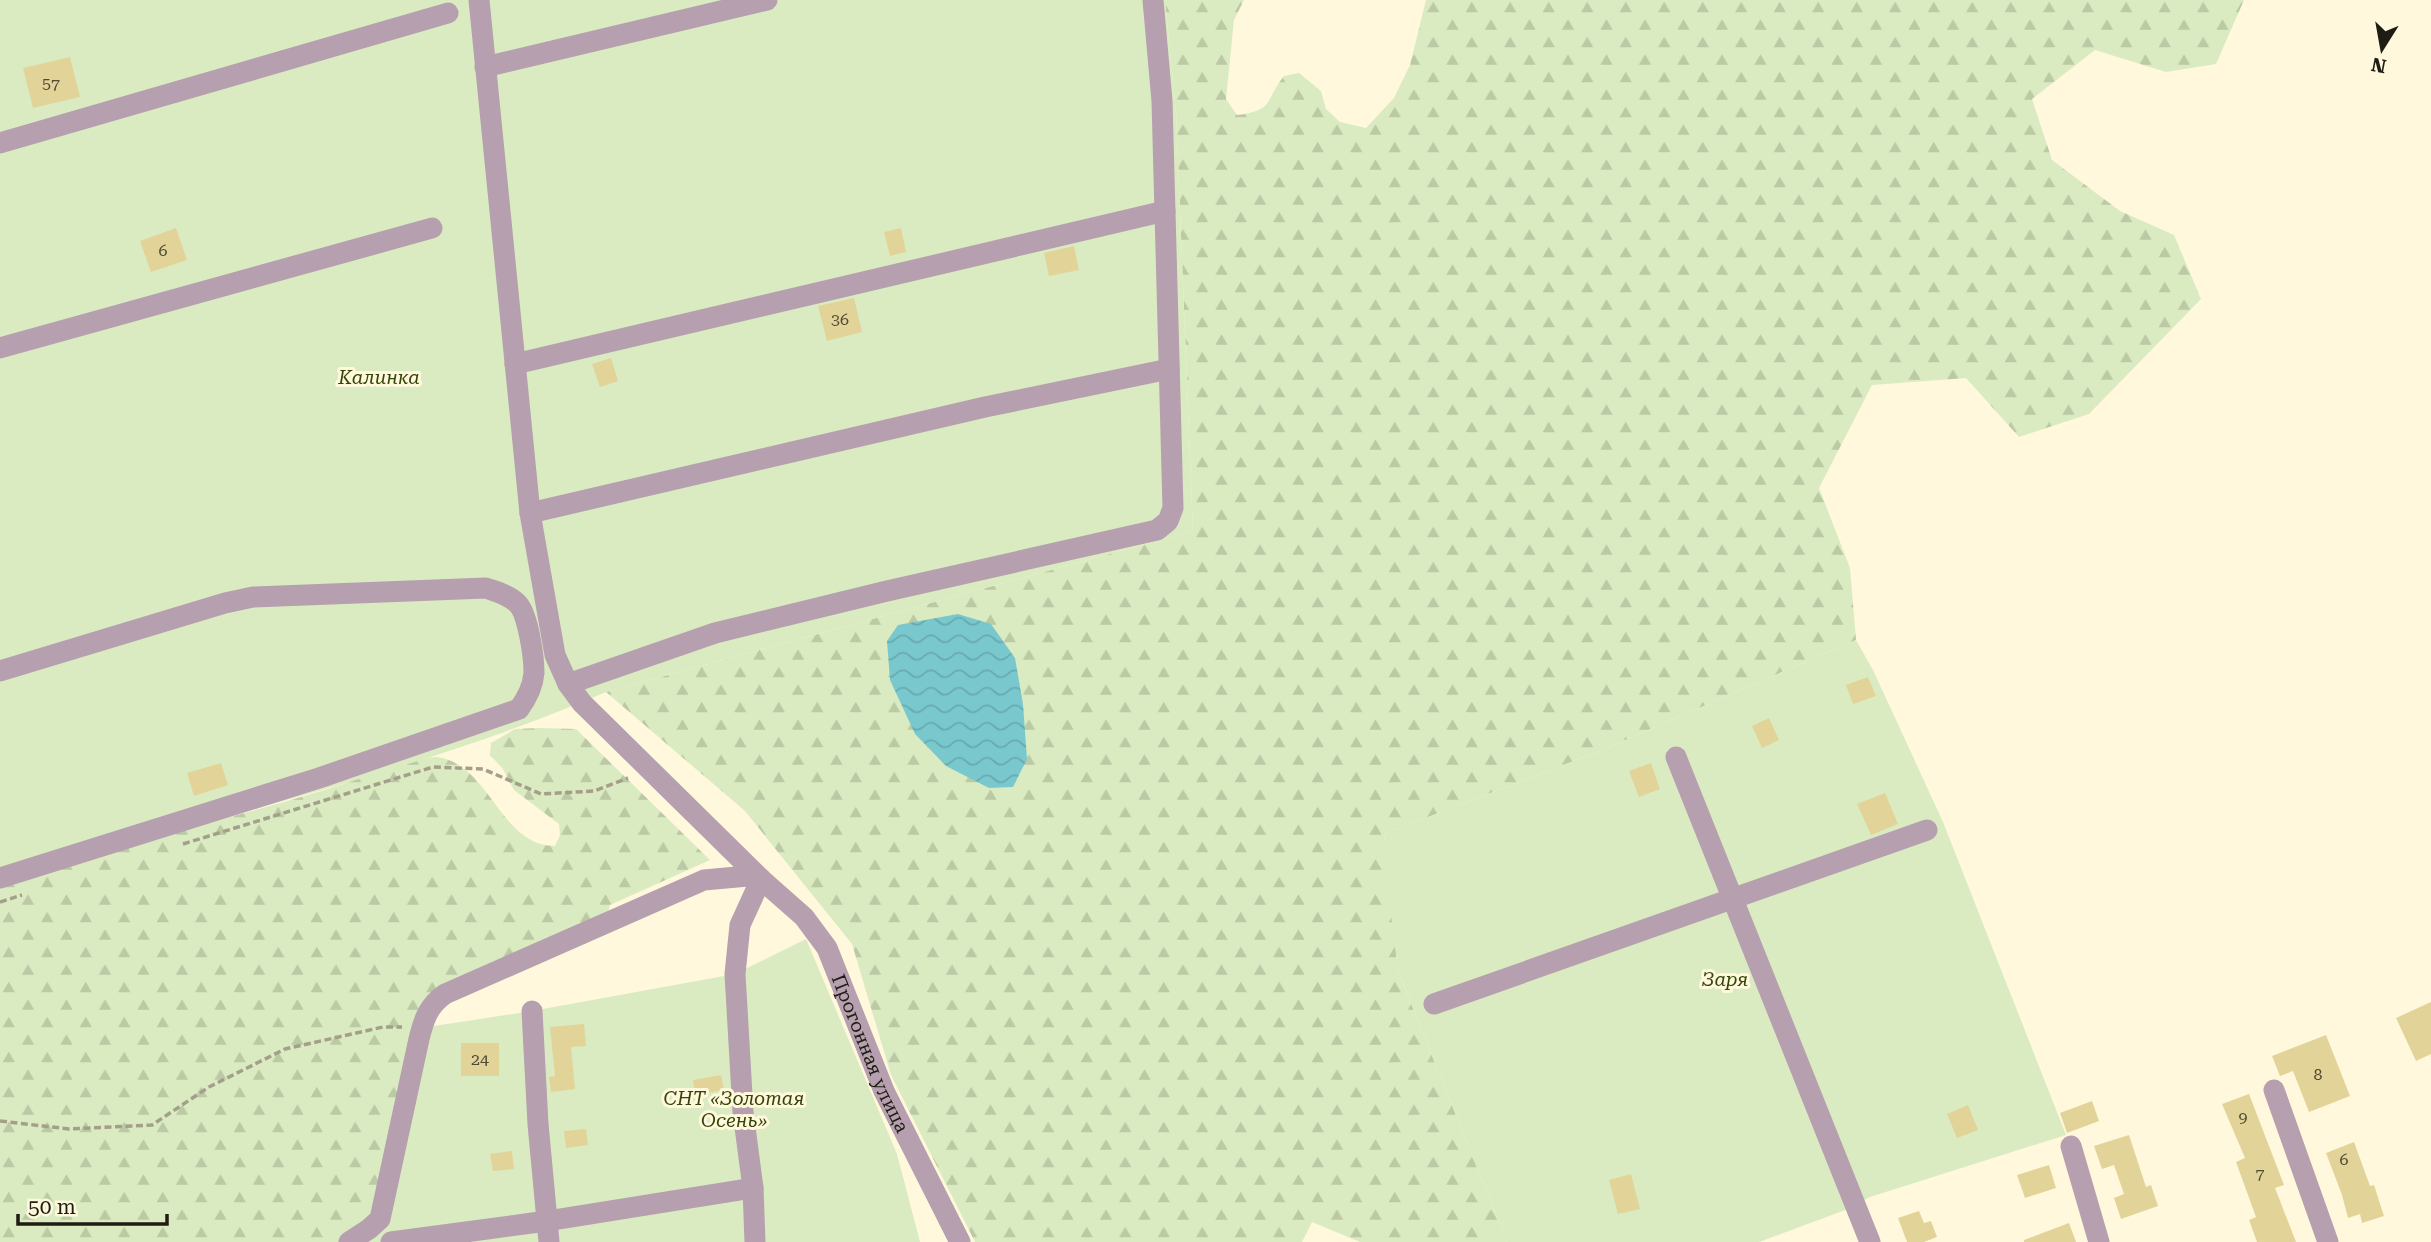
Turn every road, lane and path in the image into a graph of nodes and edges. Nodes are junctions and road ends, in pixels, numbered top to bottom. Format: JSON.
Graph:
{"nodes":[{"id":1,"x":479,"y":0,"type":"edge"},
{"id":2,"x":767,"y":0,"type":"edge"},
{"id":3,"x":1153,"y":0,"type":"edge"},
{"id":4,"x":448,"y":13,"type":"dead end"},
{"id":5,"x":485,"y":67,"type":"junction"},
{"id":6,"x":0,"y":143,"type":"edge"},
{"id":7,"x":1165,"y":211,"type":"junction"},
{"id":8,"x":432,"y":228,"type":"dead end"},
{"id":9,"x":0,"y":348,"type":"edge"},
{"id":10,"x":515,"y":364,"type":"junction"},
{"id":11,"x":1169,"y":369,"type":"junction"},
{"id":12,"x":530,"y":513,"type":"junction"},
{"id":13,"x":0,"y":671,"type":"edge"},
{"id":14,"x":568,"y":684,"type":"junction"},
{"id":15,"x":1675,"y":757,"type":"dead end"},
{"id":16,"x":650,"y":770,"type":"junction"},
{"id":17,"x":1927,"y":830,"type":"dead end"},
{"id":18,"x":176,"y":846,"type":"dead end"},
{"id":19,"x":0,"y":878,"type":"edge"},
{"id":20,"x":761,"y":879,"type":"junction"},
{"id":21,"x":23,"y":894,"type":"dead end"},
{"id":22,"x":1733,"y":900,"type":"junction"},
{"id":23,"x":0,"y":902,"type":"edge"},
{"id":24,"x":1434,"y":1004,"type":"dead end"},
{"id":25,"x":532,"y":1011,"type":"dead end"},
{"id":26,"x":421,"y":1028,"type":"junction"},
{"id":27,"x":2274,"y":1090,"type":"dead end"},
{"id":28,"x":0,"y":1121,"type":"edge"},
{"id":29,"x":2071,"y":1146,"type":"dead end"},
{"id":30,"x":752,"y":1188,"type":"junction"},
{"id":31,"x":548,"y":1231,"type":"edge"},
{"id":32,"x":349,"y":1242,"type":"edge"},
{"id":33,"x":391,"y":1242,"type":"edge"},
{"id":34,"x":755,"y":1242,"type":"edge"},
{"id":35,"x":960,"y":1242,"type":"edge"},
{"id":36,"x":1870,"y":1242,"type":"edge"},
{"id":37,"x":2099,"y":1242,"type":"edge"},
{"id":38,"x":2328,"y":1242,"type":"edge"}],
"edges":[{"from":1,"to":5,"type":"street","name":"Прогонная улица"},
{"from":2,"to":5,"type":"street"},
{"from":3,"to":7,"type":"street"},
{"from":4,"to":6,"type":"street"},
{"from":5,"to":10,"type":"street","name":"Прогонная улица"},
{"from":7,"to":10,"type":"street"},
{"from":7,"to":11,"type":"street"},
{"from":8,"to":9,"type":"street"},
{"from":10,"to":12,"type":"street","name":"Прогонная улица"},
{"from":11,"to":12,"type":"street"},
{"from":11,"to":14,"type":"street"},
{"from":12,"to":14,"type":"street","name":"Прогонная улица"},
{"from":13,"to":19,"type":"street"},
{"from":14,"to":16,"type":"street","name":"Прогонная улица"},
{"from":15,"to":22,"type":"street"},
{"from":16,"to":18,"type":"path"},
{"from":16,"to":20,"type":"street","name":"Прогонная улица"},
{"from":17,"to":22,"type":"street"},
{"from":20,"to":26,"type":"street"},
{"from":20,"to":30,"type":"street"},
{"from":20,"to":35,"type":"street","name":"Прогонная улица"},
{"from":21,"to":23,"type":"path"},
{"from":22,"to":24,"type":"street"},
{"from":22,"to":36,"type":"street"},
{"from":25,"to":31,"type":"street"},
{"from":26,"to":28,"type":"path"},
{"from":26,"to":32,"type":"street"},
{"from":27,"to":38,"type":"street"},
{"from":29,"to":37,"type":"street"},
{"from":30,"to":31,"type":"street"},
{"from":30,"to":34,"type":"street"},
{"from":31,"to":33,"type":"street"}]}
